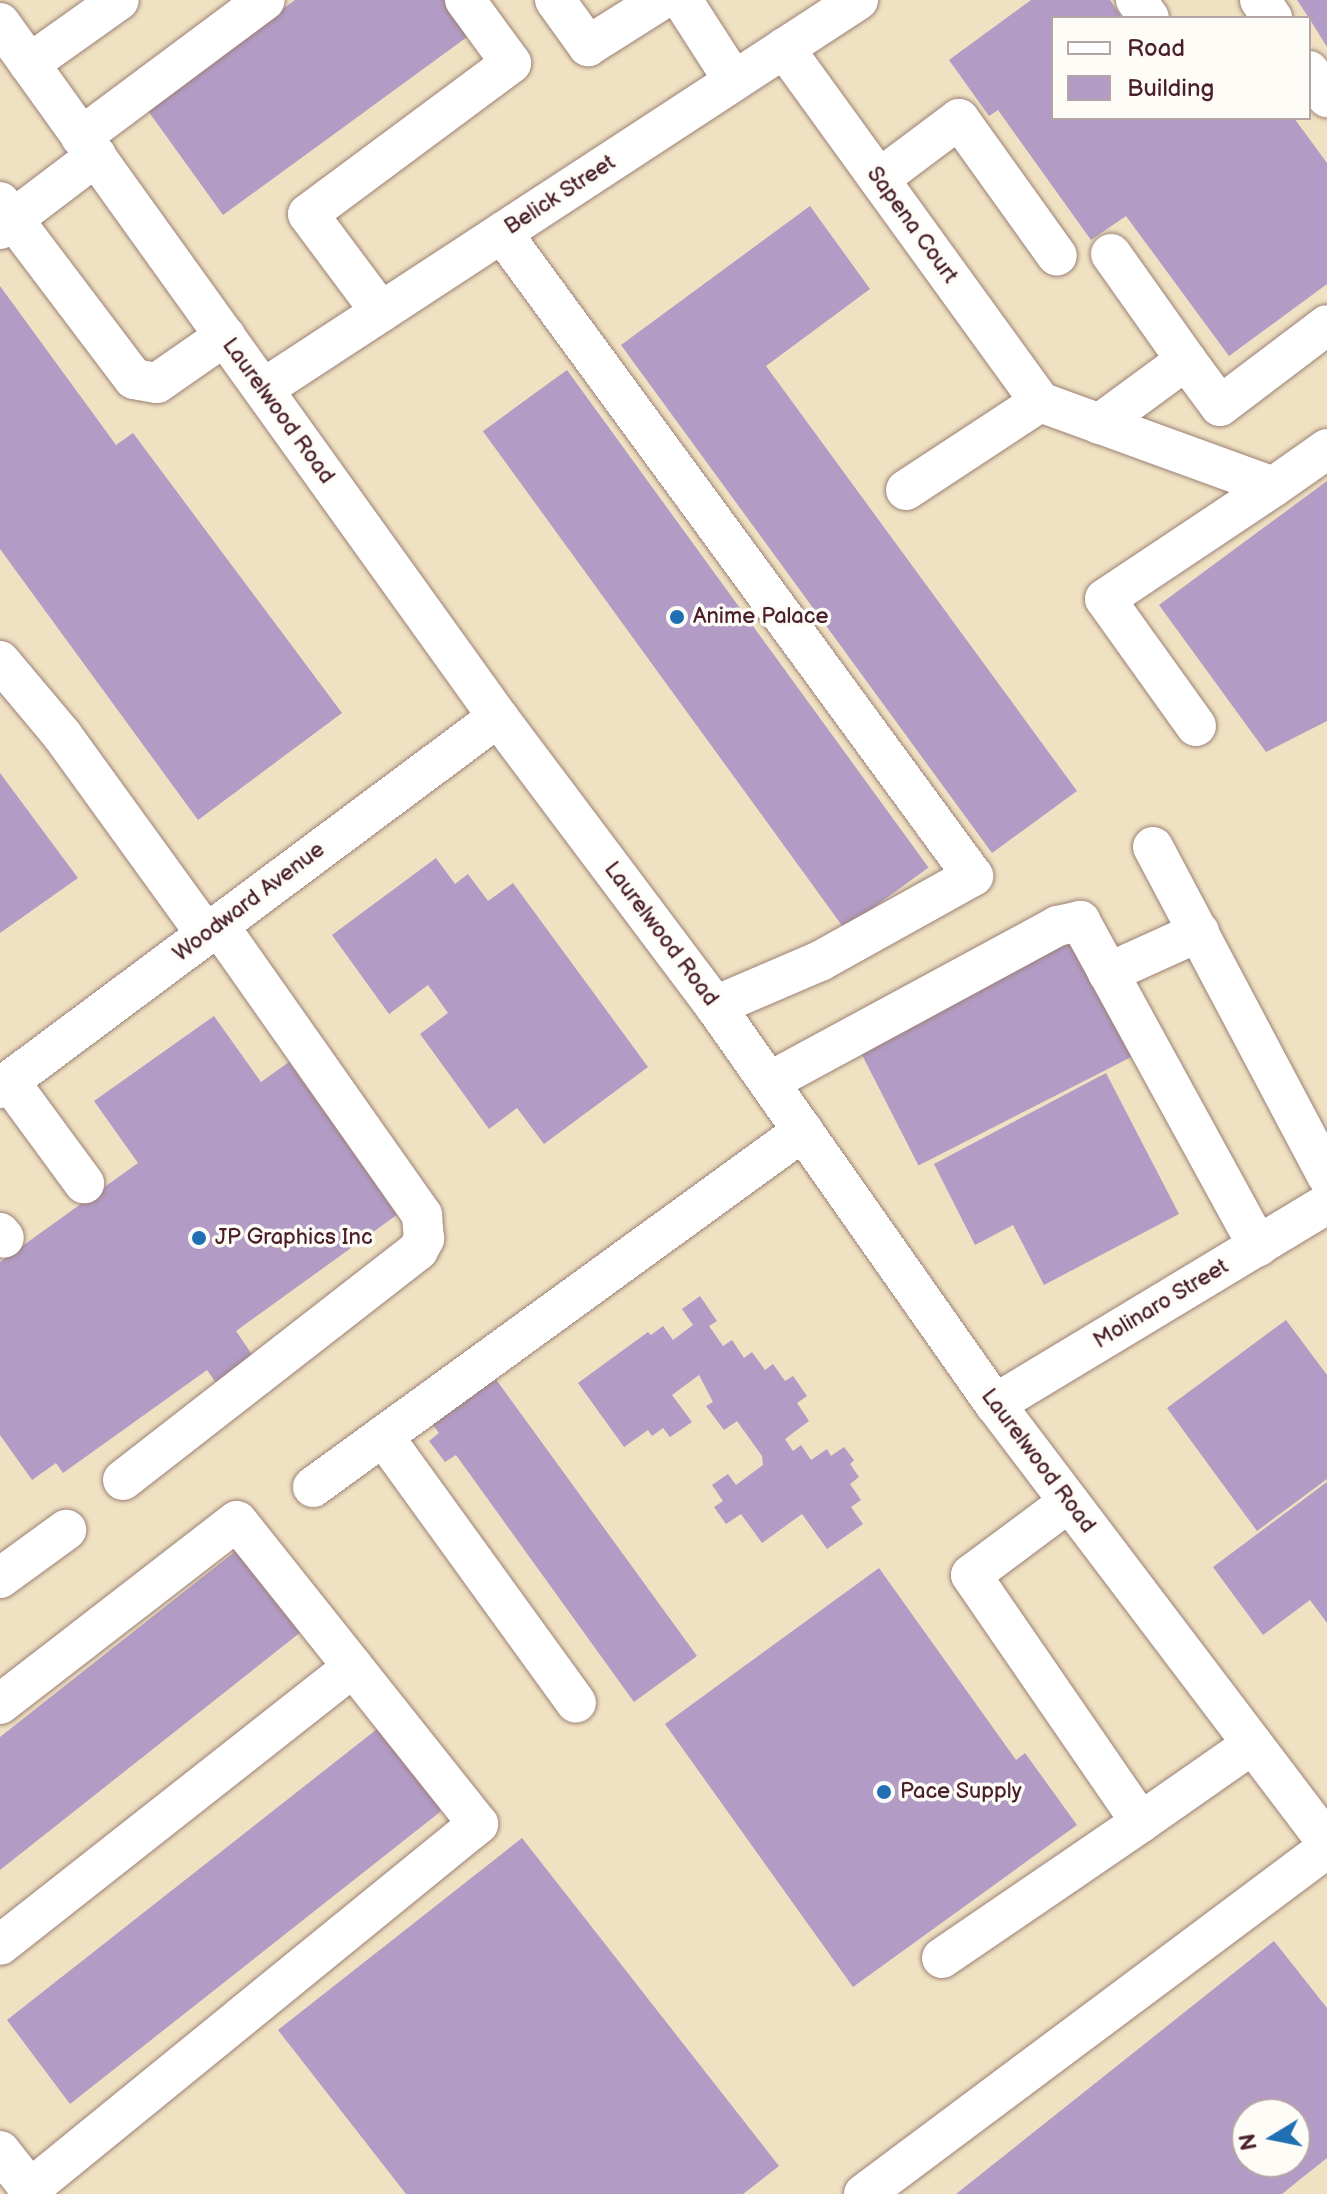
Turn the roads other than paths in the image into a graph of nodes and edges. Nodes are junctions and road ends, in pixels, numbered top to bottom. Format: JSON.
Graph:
{"nodes":[{"id":1,"x":119,"y":0,"type":"edge"},
{"id":2,"x":265,"y":0,"type":"edge"},
{"id":3,"x":465,"y":0,"type":"edge"},
{"id":4,"x":555,"y":0,"type":"edge"},
{"id":5,"x":661,"y":0,"type":"edge"},
{"id":6,"x":682,"y":0,"type":"edge"},
{"id":7,"x":858,"y":0,"type":"edge"},
{"id":8,"x":0,"y":23,"type":"edge"},
{"id":9,"x":784,"y":48,"type":"junction"},
{"id":10,"x":29,"y":64,"type":"junction"},
{"id":11,"x":1311,"y":74,"type":"edge"},
{"id":12,"x":734,"y":81,"type":"junction"},
{"id":13,"x":1327,"y":97,"type":"edge"},
{"id":14,"x":88,"y":147,"type":"junction"},
{"id":15,"x":879,"y":179,"type":"junction"},
{"id":16,"x":4,"y":217,"type":"edge"},
{"id":17,"x":502,"y":233,"type":"junction"},
{"id":18,"x":1111,"y":254,"type":"dead end"},
{"id":19,"x":1057,"y":256,"type":"dead end"},
{"id":20,"x":381,"y":312,"type":"junction"},
{"id":21,"x":1327,"y":325,"type":"edge"},
{"id":22,"x":225,"y":336,"type":"junction"},
{"id":23,"x":1186,"y":360,"type":"junction"},
{"id":24,"x":263,"y":389,"type":"junction"},
{"id":25,"x":1040,"y":402,"type":"junction"},
{"id":26,"x":1099,"y":424,"type":"junction"},
{"id":27,"x":1327,"y":449,"type":"edge"},
{"id":28,"x":1273,"y":487,"type":"junction"},
{"id":29,"x":906,"y":490,"type":"dead end"},
{"id":30,"x":0,"y":661,"type":"edge"},
{"id":31,"x":498,"y":717,"type":"junction"},
{"id":32,"x":1196,"y":726,"type":"dead end"},
{"id":33,"x":1153,"y":847,"type":"dead end"},
{"id":34,"x":212,"y":929,"type":"junction"},
{"id":35,"x":1199,"y":932,"type":"junction"},
{"id":36,"x":1108,"y":973,"type":"junction"},
{"id":37,"x":715,"y":1006,"type":"junction"},
{"id":38,"x":769,"y":1082,"type":"junction"},
{"id":39,"x":5,"y":1084,"type":"edge"},
{"id":40,"x":803,"y":1131,"type":"junction"},
{"id":41,"x":84,"y":1183,"type":"dead end"},
{"id":42,"x":1324,"y":1205,"type":"edge"},
{"id":43,"x":1258,"y":1246,"type":"junction"},
{"id":44,"x":995,"y":1404,"type":"junction"},
{"id":45,"x":383,"y":1436,"type":"junction"},
{"id":46,"x":123,"y":1480,"type":"dead end"},
{"id":47,"x":313,"y":1487,"type":"dead end"},
{"id":48,"x":1069,"y":1502,"type":"junction"},
{"id":49,"x":66,"y":1530,"type":"dead end"},
{"id":50,"x":0,"y":1578,"type":"edge"},
{"id":51,"x":353,"y":1667,"type":"junction"},
{"id":52,"x":576,"y":1703,"type":"dead end"},
{"id":53,"x":0,"y":1704,"type":"edge"},
{"id":54,"x":1253,"y":1744,"type":"junction"},
{"id":55,"x":1141,"y":1822,"type":"junction"},
{"id":56,"x":1327,"y":1845,"type":"edge"},
{"id":57,"x":0,"y":1945,"type":"edge"},
{"id":58,"x":942,"y":1958,"type":"dead end"},
{"id":59,"x":0,"y":2151,"type":"edge"},
{"id":60,"x":32,"y":2192,"type":"edge"},
{"id":61,"x":864,"y":2194,"type":"edge"}],
"edges":[{"from":1,"to":10,"type":"street"},
{"from":2,"to":14,"type":"street"},
{"from":3,"to":20,"type":"street"},
{"from":4,"to":5,"type":"street"},
{"from":6,"to":12,"type":"street"},
{"from":7,"to":9,"type":"street","name":"Belick Street"},
{"from":8,"to":10,"type":"street","name":"Laurelwood Road"},
{"from":9,"to":12,"type":"street","name":"Belick Street"},
{"from":9,"to":15,"type":"street","name":"Sapena Court"},
{"from":10,"to":14,"type":"street","name":"Laurelwood Road"},
{"from":11,"to":13,"type":"street"},
{"from":12,"to":17,"type":"street","name":"Belick Street"},
{"from":14,"to":16,"type":"street"},
{"from":14,"to":22,"type":"street","name":"Laurelwood Road"},
{"from":15,"to":19,"type":"street"},
{"from":15,"to":25,"type":"street","name":"Sapena Court"},
{"from":16,"to":22,"type":"street"},
{"from":17,"to":20,"type":"street","name":"Belick Street"},
{"from":17,"to":37,"type":"street"},
{"from":18,"to":23,"type":"street"},
{"from":20,"to":24,"type":"street","name":"Belick Street"},
{"from":21,"to":23,"type":"street"},
{"from":22,"to":24,"type":"street","name":"Laurelwood Road"},
{"from":23,"to":26,"type":"street"},
{"from":24,"to":31,"type":"street","name":"Laurelwood Road"},
{"from":25,"to":26,"type":"street"},
{"from":25,"to":29,"type":"street"},
{"from":26,"to":28,"type":"street"},
{"from":27,"to":28,"type":"street"},
{"from":28,"to":32,"type":"street"},
{"from":30,"to":34,"type":"street"},
{"from":31,"to":34,"type":"street","name":"Woodward Avenue"},
{"from":31,"to":37,"type":"street","name":"Laurelwood Road"},
{"from":33,"to":35,"type":"street"},
{"from":34,"to":39,"type":"street","name":"Woodward Avenue"},
{"from":34,"to":46,"type":"street"},
{"from":35,"to":36,"type":"street"},
{"from":35,"to":42,"type":"street"},
{"from":36,"to":38,"type":"street"},
{"from":36,"to":43,"type":"street"},
{"from":37,"to":38,"type":"street","name":"Laurelwood Road"},
{"from":38,"to":40,"type":"street","name":"Laurelwood Road"},
{"from":39,"to":41,"type":"street"},
{"from":40,"to":44,"type":"street","name":"Laurelwood Road"},
{"from":40,"to":45,"type":"street"},
{"from":42,"to":43,"type":"street","name":"Molinaro Street"},
{"from":43,"to":44,"type":"street","name":"Molinaro Street"},
{"from":44,"to":48,"type":"street","name":"Laurelwood Road"},
{"from":45,"to":47,"type":"street"},
{"from":45,"to":52,"type":"street"},
{"from":48,"to":54,"type":"street","name":"Laurelwood Road"},
{"from":48,"to":55,"type":"street"},
{"from":49,"to":50,"type":"street"},
{"from":51,"to":53,"type":"street"},
{"from":51,"to":57,"type":"street"},
{"from":51,"to":60,"type":"street"},
{"from":54,"to":55,"type":"street"},
{"from":54,"to":56,"type":"street","name":"Laurelwood Road"},
{"from":55,"to":58,"type":"street"},
{"from":56,"to":61,"type":"street"},
{"from":59,"to":60,"type":"street"}]}
